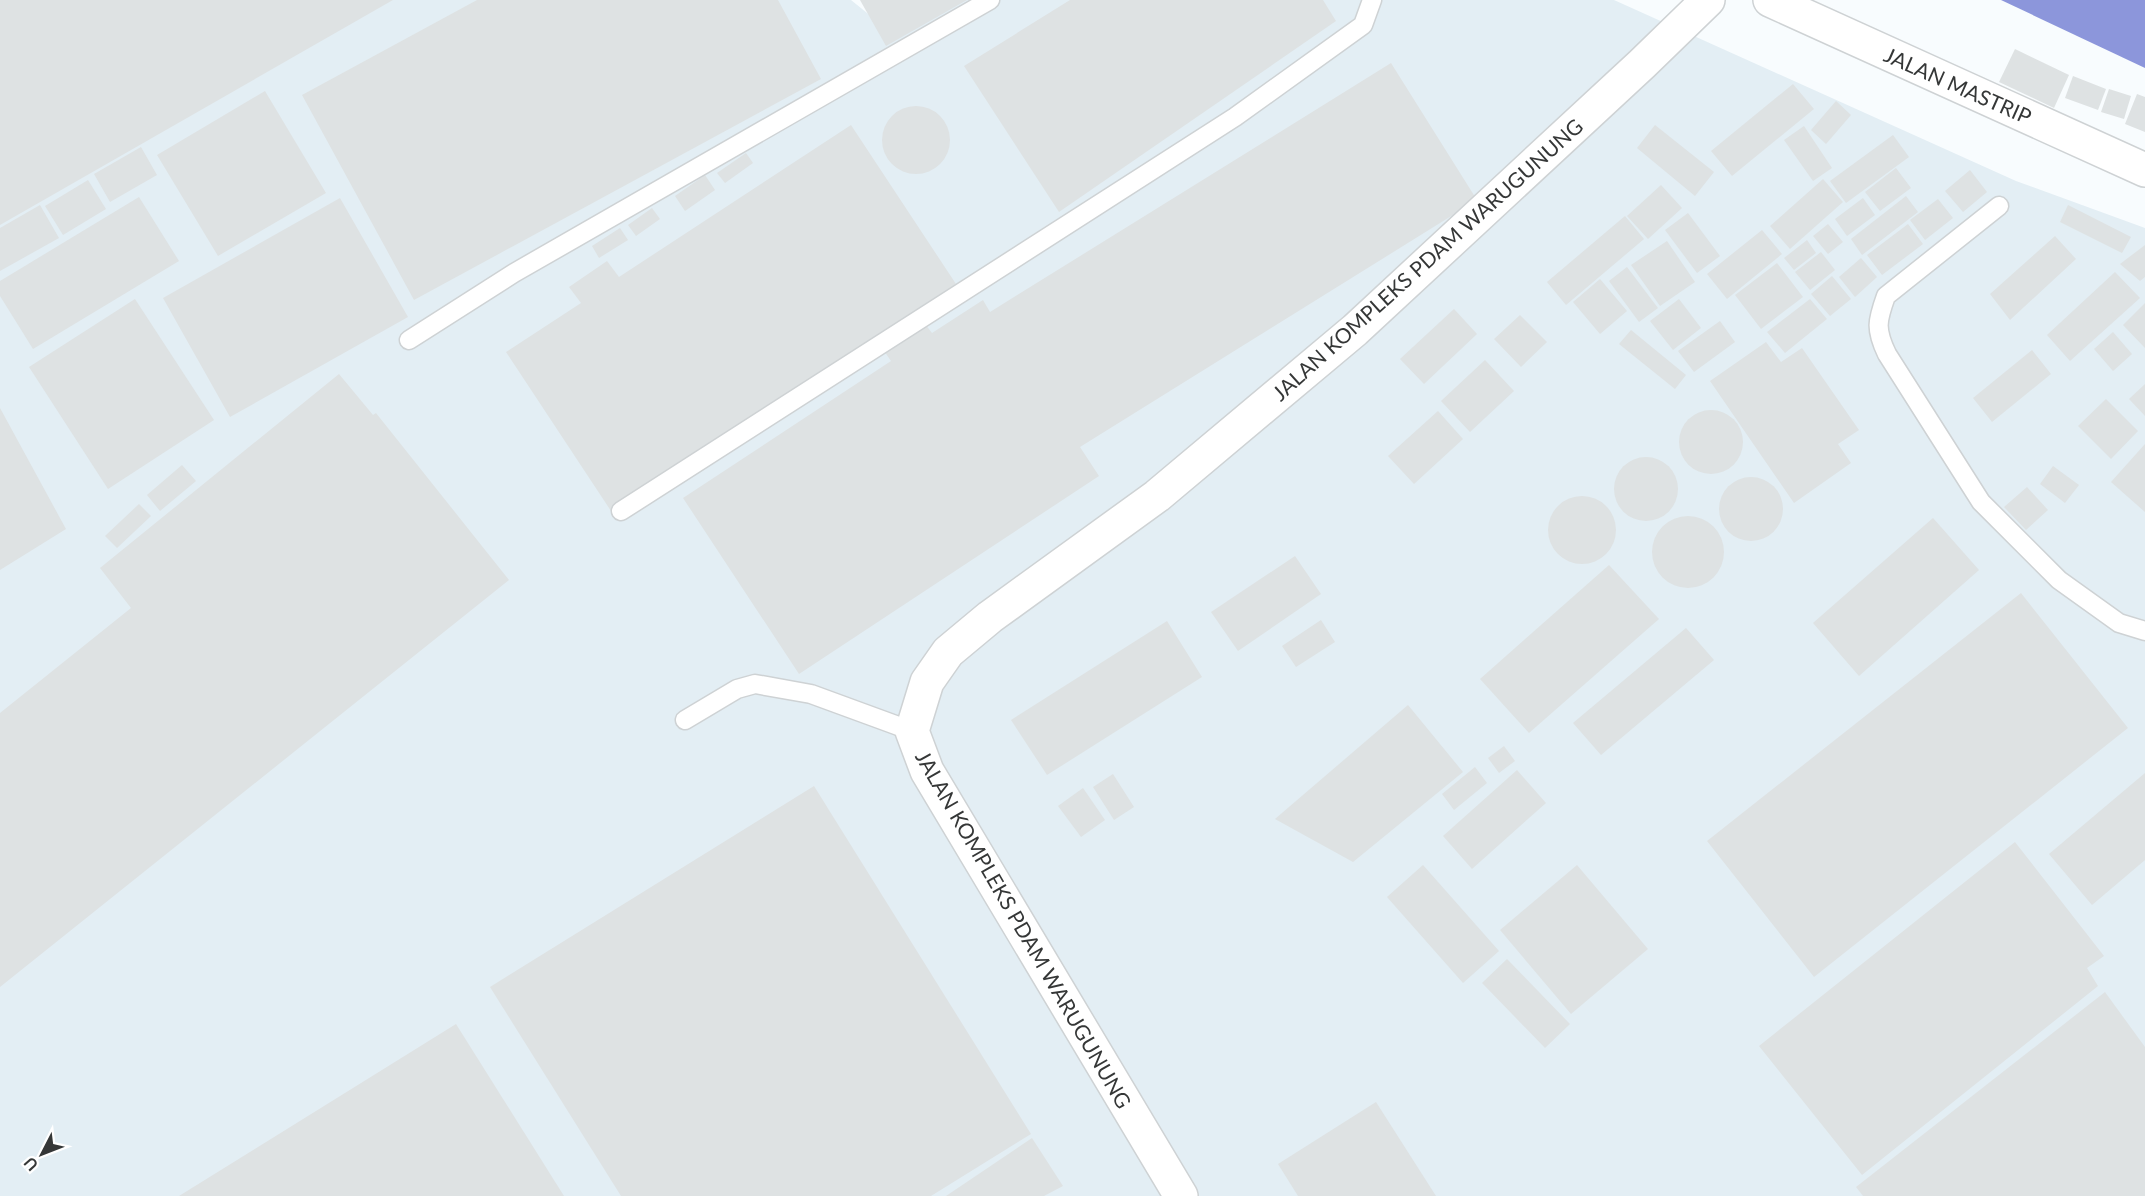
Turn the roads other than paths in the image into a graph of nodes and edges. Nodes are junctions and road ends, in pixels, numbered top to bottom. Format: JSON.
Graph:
{"nodes":[{"id":1,"x":990,"y":0,"type":"edge"},
{"id":2,"x":1372,"y":0,"type":"edge"},
{"id":3,"x":1708,"y":0,"type":"edge"},
{"id":4,"x":1770,"y":0,"type":"edge"},
{"id":5,"x":2145,"y":170,"type":"edge"},
{"id":6,"x":1999,"y":206,"type":"dead end"},
{"id":7,"x":409,"y":340,"type":"dead end"},
{"id":8,"x":621,"y":511,"type":"dead end"},
{"id":9,"x":2145,"y":632,"type":"edge"},
{"id":10,"x":685,"y":720,"type":"dead end"},
{"id":11,"x":912,"y":731,"type":"junction"},
{"id":12,"x":1181,"y":1196,"type":"edge"}],
"edges":[{"from":1,"to":7,"type":"lane"},
{"from":2,"to":8,"type":"lane"},
{"from":3,"to":11,"type":"street","name":"JALAN KOMPLEKS PDAM WARUGUNUNG"},
{"from":4,"to":5,"type":"street","name":"JALAN MASTRIP"},
{"from":6,"to":9,"type":"lane"},
{"from":10,"to":11,"type":"lane"},
{"from":11,"to":12,"type":"street","name":"JALAN KOMPLEKS PDAM WARUGUNUNG"}]}
